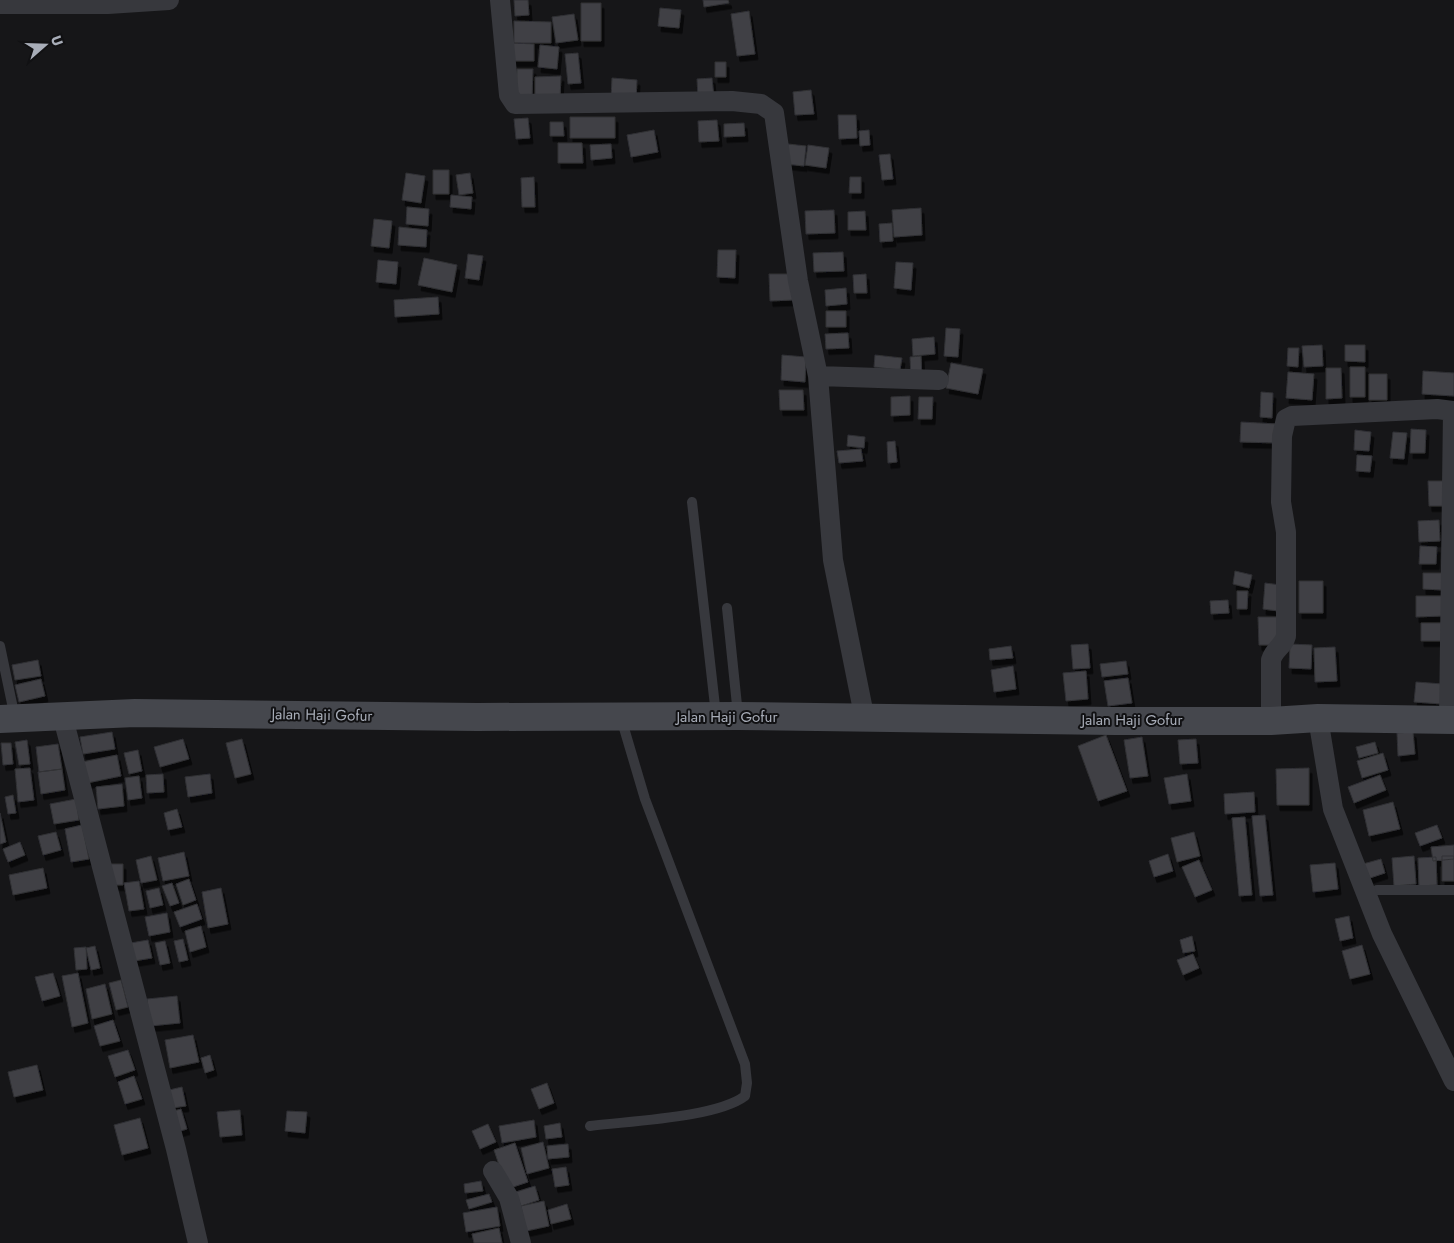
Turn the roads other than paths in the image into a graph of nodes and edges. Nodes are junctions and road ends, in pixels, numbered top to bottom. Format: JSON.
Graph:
{"nodes":[{"id":1,"x":169,"y":0,"type":"edge"},
{"id":2,"x":500,"y":0,"type":"edge"},
{"id":3,"x":0,"y":4,"type":"edge"},
{"id":4,"x":818,"y":376,"type":"junction"},
{"id":5,"x":938,"y":380,"type":"dead end"},
{"id":6,"x":1453,"y":411,"type":"edge"},
{"id":7,"x":692,"y":502,"type":"dead end"},
{"id":8,"x":727,"y":608,"type":"dead end"},
{"id":9,"x":0,"y":646,"type":"edge"},
{"id":10,"x":727,"y":716,"type":"junction"},
{"id":11,"x":620,"y":717,"type":"junction"},
{"id":12,"x":63,"y":718,"type":"junction"},
{"id":13,"x":1318,"y":718,"type":"junction"},
{"id":14,"x":8,"y":719,"type":"edge"},
{"id":15,"x":864,"y":720,"type":"junction"},
{"id":16,"x":1452,"y":720,"type":"edge"},
{"id":17,"x":1271,"y":721,"type":"junction"},
{"id":18,"x":1377,"y":890,"type":"dead end"},
{"id":19,"x":1454,"y":890,"type":"edge"},
{"id":20,"x":1454,"y":1081,"type":"edge"},
{"id":21,"x":590,"y":1126,"type":"dead end"},
{"id":22,"x":493,"y":1170,"type":"dead end"},
{"id":23,"x":198,"y":1243,"type":"edge"},
{"id":24,"x":521,"y":1243,"type":"edge"}],
"edges":[{"from":1,"to":3,"type":"street"},
{"from":2,"to":4,"type":"street"},
{"from":4,"to":5,"type":"street"},
{"from":4,"to":15,"type":"street"},
{"from":6,"to":16,"type":"street"},
{"from":6,"to":17,"type":"street"},
{"from":7,"to":10,"type":"lane"},
{"from":8,"to":10,"type":"lane"},
{"from":9,"to":14,"type":"lane"},
{"from":10,"to":11,"type":"street","name":"Jalan Haji Gofur"},
{"from":10,"to":15,"type":"street","name":"Jalan Haji Gofur"},
{"from":11,"to":12,"type":"street","name":"Jalan Haji Gofur"},
{"from":11,"to":21,"type":"lane"},
{"from":12,"to":14,"type":"street","name":"Jalan Haji Gofur"},
{"from":12,"to":23,"type":"street"},
{"from":13,"to":16,"type":"street","name":"Jalan Haji Gofur"},
{"from":13,"to":17,"type":"street","name":"Jalan Haji Gofur"},
{"from":13,"to":20,"type":"street"},
{"from":15,"to":17,"type":"street","name":"Jalan Haji Gofur"},
{"from":18,"to":19,"type":"lane"},
{"from":22,"to":24,"type":"street"}]}
